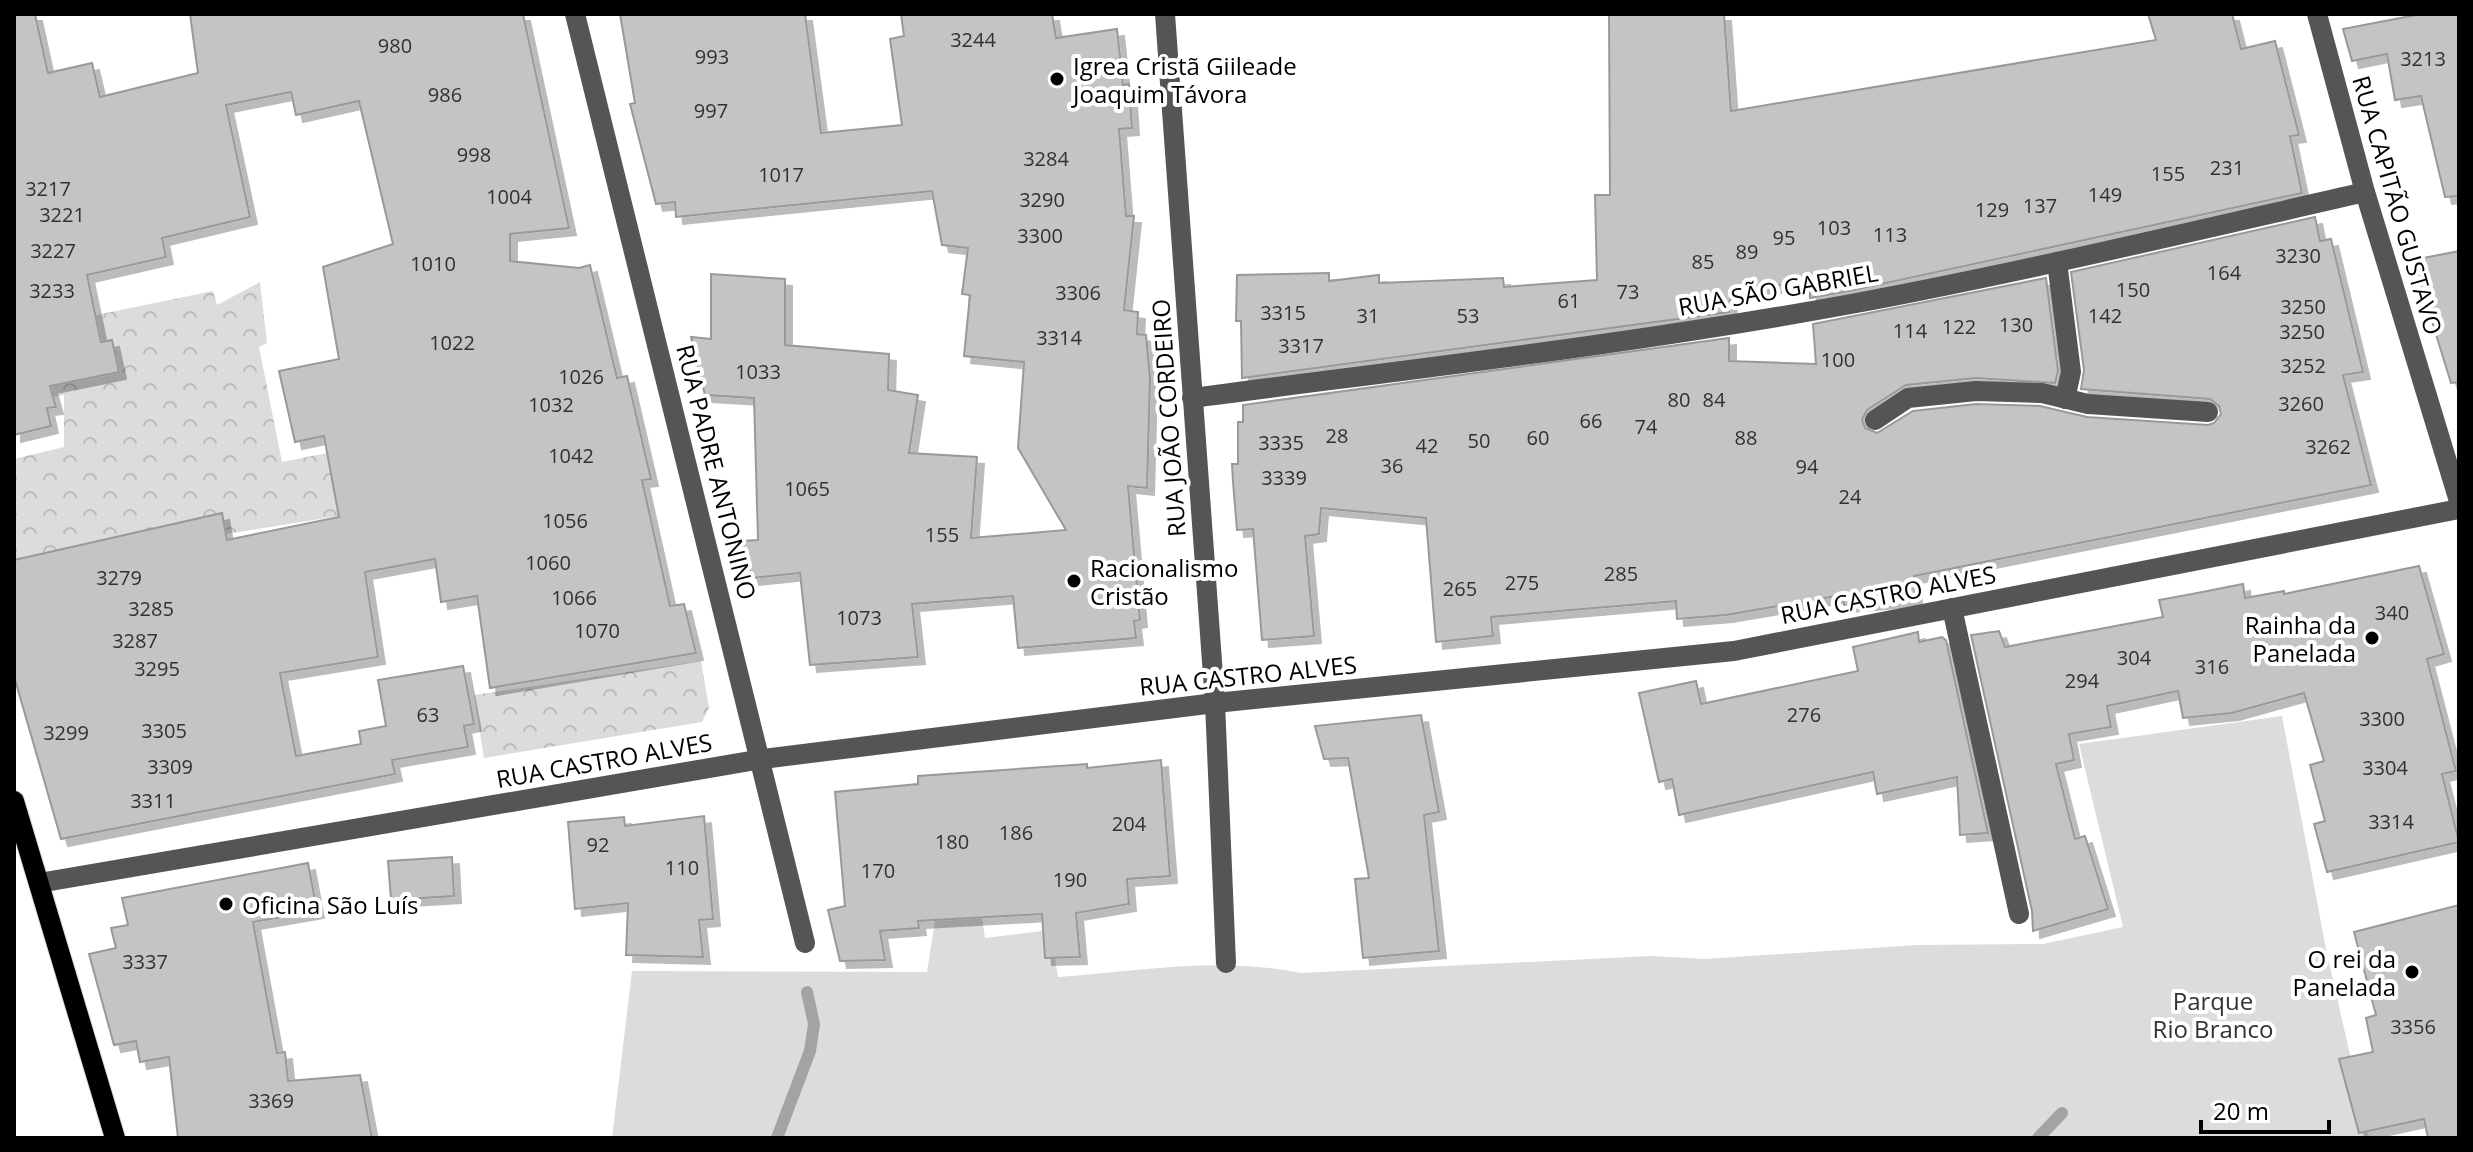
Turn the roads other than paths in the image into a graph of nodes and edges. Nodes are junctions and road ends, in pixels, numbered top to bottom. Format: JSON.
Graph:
{"nodes":[{"id":1,"x":575,"y":14,"type":"edge"},
{"id":2,"x":1165,"y":14,"type":"edge"},
{"id":3,"x":2317,"y":14,"type":"edge"},
{"id":4,"x":2365,"y":192,"type":"junction"},
{"id":5,"x":2057,"y":262,"type":"junction"},
{"id":6,"x":1192,"y":398,"type":"junction"},
{"id":7,"x":2065,"y":399,"type":"junction"},
{"id":8,"x":2208,"y":412,"type":"dead end"},
{"id":9,"x":1875,"y":420,"type":"dead end"},
{"id":10,"x":2459,"y":501,"type":"edge"},
{"id":11,"x":2459,"y":509,"type":"edge"},
{"id":12,"x":1952,"y":608,"type":"junction"},
{"id":13,"x":1215,"y":703,"type":"junction"},
{"id":14,"x":762,"y":759,"type":"junction"},
{"id":15,"x":14,"y":801,"type":"edge"},
{"id":16,"x":39,"y":883,"type":"junction"},
{"id":17,"x":2019,"y":914,"type":"dead end"},
{"id":18,"x":805,"y":943,"type":"dead end"},
{"id":19,"x":1226,"y":963,"type":"dead end"},
{"id":20,"x":115,"y":1138,"type":"edge"}],
"edges":[{"from":1,"to":14,"type":"street","name":"RUA PADRE ANTONINO"},
{"from":2,"to":6,"type":"street","name":"RUA JOÃO CORDEIRO"},
{"from":3,"to":4,"type":"street","name":"RUA CAPITÃO GUSTAVO"},
{"from":4,"to":5,"type":"street","name":"RUA SÃO GABRIEL"},
{"from":4,"to":10,"type":"street","name":"RUA CAPITÃO GUSTAVO"},
{"from":5,"to":6,"type":"street","name":"RUA SÃO GABRIEL"},
{"from":5,"to":7,"type":"street"},
{"from":6,"to":13,"type":"street","name":"RUA JOÃO CORDEIRO"},
{"from":7,"to":8,"type":"street"},
{"from":7,"to":9,"type":"street"},
{"from":11,"to":12,"type":"street","name":"RUA CASTRO ALVES"},
{"from":12,"to":13,"type":"street","name":"RUA CASTRO ALVES"},
{"from":12,"to":17,"type":"street"},
{"from":13,"to":14,"type":"street","name":"RUA CASTRO ALVES"},
{"from":13,"to":19,"type":"street","name":"RUA JOÃO CORDEIRO"},
{"from":14,"to":16,"type":"street","name":"RUA CASTRO ALVES"},
{"from":14,"to":18,"type":"street","name":"RUA PADRE ANTONINO"},
{"from":15,"to":16,"type":"main road"},
{"from":16,"to":20,"type":"main road"}]}
